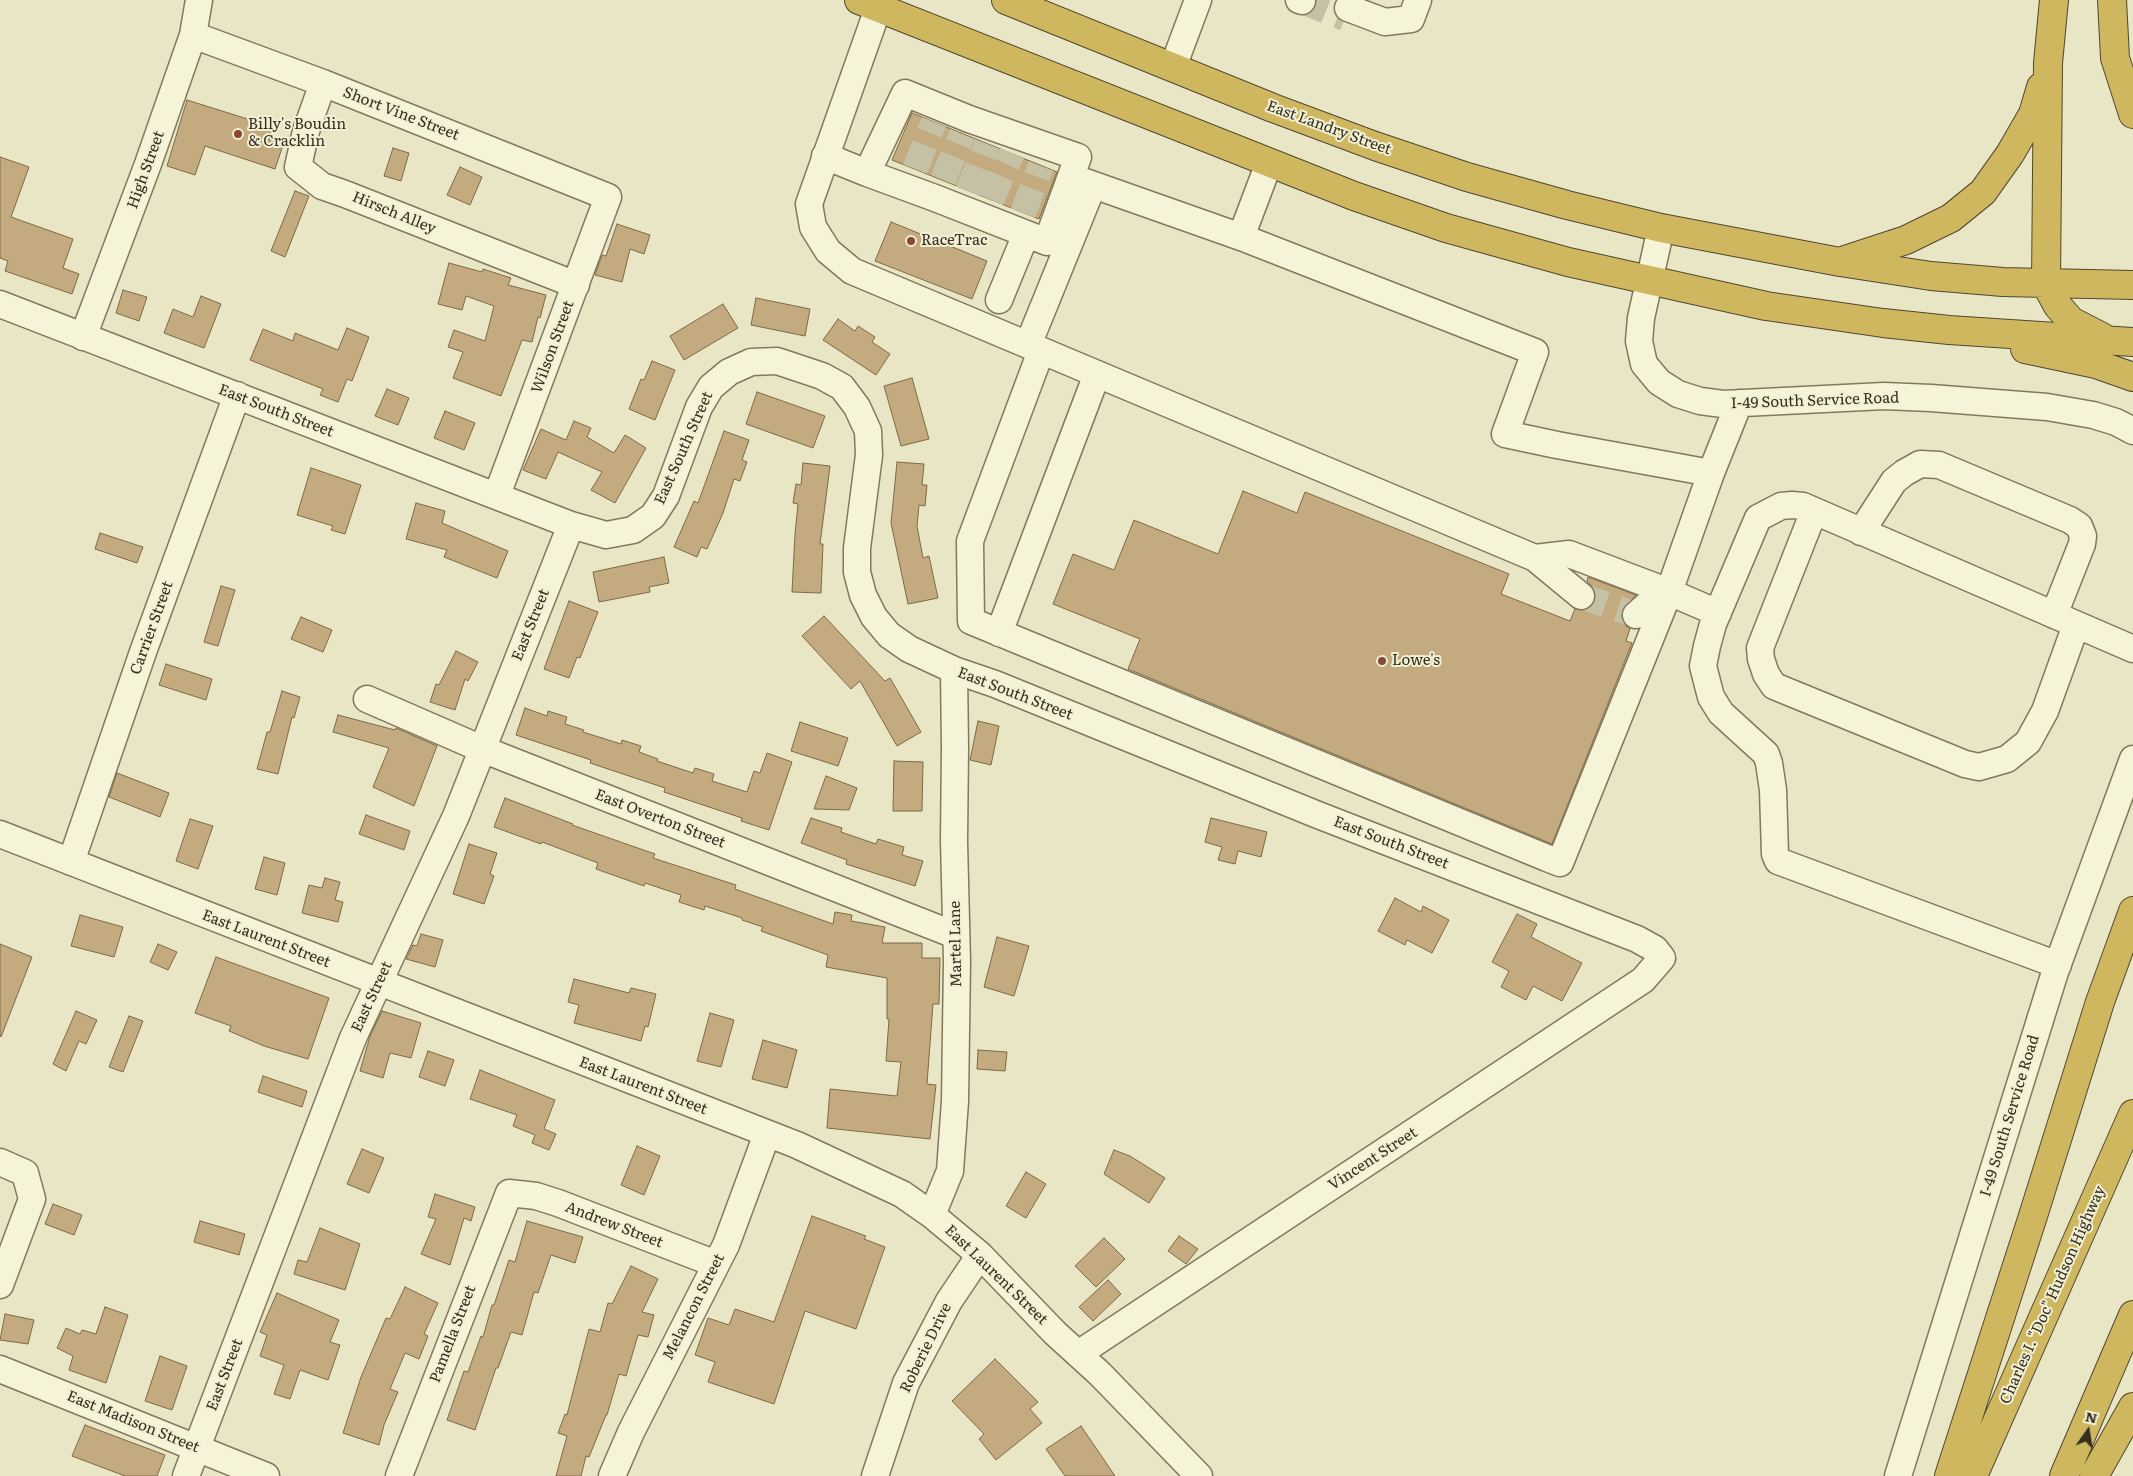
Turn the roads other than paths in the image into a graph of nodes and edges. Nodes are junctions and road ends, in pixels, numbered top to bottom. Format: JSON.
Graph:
{"nodes":[{"id":1,"x":199,"y":0,"type":"edge"},
{"id":2,"x":1006,"y":0,"type":"edge"},
{"id":3,"x":1198,"y":0,"type":"edge"},
{"id":4,"x":2054,"y":0,"type":"edge"},
{"id":5,"x":2112,"y":0,"type":"edge"},
{"id":6,"x":873,"y":3,"type":"edge"},
{"id":7,"x":1415,"y":9,"type":"edge"},
{"id":8,"x":1346,"y":13,"type":"tunnel mouth"},
{"id":9,"x":193,"y":35,"type":"junction"},
{"id":10,"x":2048,"y":64,"type":"junction"},
{"id":11,"x":1173,"y":67,"type":"junction"},
{"id":12,"x":323,"y":83,"type":"junction"},
{"id":13,"x":2133,"y":114,"type":"edge"},
{"id":14,"x":825,"y":156,"type":"junction"},
{"id":15,"x":1269,"y":163,"type":"junction"},
{"id":16,"x":868,"y":173,"type":"junction"},
{"id":17,"x":1082,"y":181,"type":"junction"},
{"id":18,"x":608,"y":197,"type":"joint"},
{"id":19,"x":1662,"y":228,"type":"junction"},
{"id":20,"x":1036,"y":234,"type":"junction"},
{"id":21,"x":1240,"y":237,"type":"junction"},
{"id":22,"x":1840,"y":262,"type":"junction"},
{"id":23,"x":1649,"y":281,"type":"junction"},
{"id":24,"x":2046,"y":284,"type":"junction"},
{"id":25,"x":576,"y":285,"type":"junction"},
{"id":26,"x":2133,"y":285,"type":"edge"},
{"id":27,"x":999,"y":300,"type":"dead end"},
{"id":28,"x":0,"y":304,"type":"edge"},
{"id":29,"x":1948,"y":330,"type":"junction"},
{"id":30,"x":83,"y":337,"type":"junction"},
{"id":31,"x":2122,"y":341,"type":"edge"},
{"id":32,"x":1035,"y":348,"type":"junction"},
{"id":33,"x":1097,"y":374,"type":"junction"},
{"id":34,"x":2133,"y":377,"type":"edge"},
{"id":35,"x":237,"y":396,"type":"junction"},
{"id":36,"x":1739,"y":403,"type":"junction"},
{"id":37,"x":2133,"y":431,"type":"edge"},
{"id":38,"x":1712,"y":473,"type":"junction"},
{"id":39,"x":497,"y":496,"type":"junction"},
{"id":40,"x":1814,"y":511,"type":"junction"},
{"id":41,"x":571,"y":525,"type":"junction"},
{"id":42,"x":1861,"y":532,"type":"junction"},
{"id":43,"x":1535,"y":558,"type":"junction"},
{"id":44,"x":1666,"y":592,"type":"junction"},
{"id":45,"x":1581,"y":596,"type":"tunnel mouth"},
{"id":46,"x":1718,"y":613,"type":"junction"},
{"id":47,"x":1636,"y":615,"type":"dead end"},
{"id":48,"x":2065,"y":620,"type":"junction"},
{"id":49,"x":999,"y":633,"type":"junction"},
{"id":50,"x":2133,"y":649,"type":"edge"},
{"id":51,"x":954,"y":670,"type":"junction"},
{"id":52,"x":368,"y":699,"type":"dead end"},
{"id":53,"x":482,"y":749,"type":"junction"},
{"id":54,"x":2133,"y":759,"type":"edge"},
{"id":55,"x":0,"y":834,"type":"edge"},
{"id":56,"x":72,"y":862,"type":"junction"},
{"id":57,"x":2133,"y":911,"type":"edge"},
{"id":58,"x":955,"y":935,"type":"junction"},
{"id":59,"x":1662,"y":958,"type":"joint"},
{"id":60,"x":2058,"y":965,"type":"junction"},
{"id":61,"x":378,"y":982,"type":"junction"},
{"id":62,"x":2133,"y":1114,"type":"edge"},
{"id":63,"x":767,"y":1134,"type":"junction"},
{"id":64,"x":0,"y":1162,"type":"edge"},
{"id":65,"x":509,"y":1193,"type":"joint"},
{"id":66,"x":932,"y":1215,"type":"junction"},
{"id":67,"x":980,"y":1255,"type":"junction"},
{"id":68,"x":716,"y":1264,"type":"junction"},
{"id":69,"x":0,"y":1285,"type":"edge"},
{"id":70,"x":2133,"y":1315,"type":"edge"},
{"id":71,"x":1078,"y":1354,"type":"junction"},
{"id":72,"x":0,"y":1369,"type":"edge"},
{"id":73,"x":2133,"y":1406,"type":"edge"},
{"id":74,"x":197,"y":1448,"type":"junction"},
{"id":75,"x":186,"y":1476,"type":"edge"},
{"id":76,"x":266,"y":1476,"type":"edge"},
{"id":77,"x":399,"y":1476,"type":"edge"},
{"id":78,"x":612,"y":1476,"type":"edge"},
{"id":79,"x":875,"y":1476,"type":"edge"},
{"id":80,"x":1199,"y":1476,"type":"edge"},
{"id":81,"x":1898,"y":1476,"type":"edge"},
{"id":82,"x":1949,"y":1476,"type":"edge"},
{"id":83,"x":1973,"y":1476,"type":"edge"},
{"id":84,"x":2064,"y":1476,"type":"edge"},
{"id":85,"x":2094,"y":1476,"type":"edge"}],
"edges":[{"from":1,"to":9,"type":"street","name":"High Street"},
{"from":2,"to":11,"type":"highway","name":"East Landry Street"},
{"from":3,"to":11,"type":"street"},
{"from":4,"to":10,"type":"highway"},
{"from":5,"to":13,"type":"highway"},
{"from":6,"to":14,"type":"street"},
{"from":6,"to":15,"type":"highway"},
{"from":7,"to":8,"type":"street"},
{"from":9,"to":12,"type":"street","name":"Short Vine Street"},
{"from":9,"to":30,"type":"street","name":"High Street"},
{"from":10,"to":22,"type":"highway"},
{"from":10,"to":24,"type":"highway"},
{"from":11,"to":19,"type":"highway","name":"East Landry Street"},
{"from":12,"to":18,"type":"street","name":"Short Vine Street"},
{"from":12,"to":25,"type":"street","name":"Hirsch Alley"},
{"from":14,"to":16,"type":"street"},
{"from":14,"to":32,"type":"street"},
{"from":15,"to":21,"type":"street"},
{"from":15,"to":23,"type":"highway"},
{"from":16,"to":17,"type":"street"},
{"from":16,"to":20,"type":"street"},
{"from":17,"to":20,"type":"street"},
{"from":17,"to":21,"type":"street"},
{"from":18,"to":25,"type":"street","name":"Wilson Street"},
{"from":19,"to":22,"type":"highway","name":"East Landry Street"},
{"from":19,"to":23,"type":"street","name":"I-49 South Service Road"},
{"from":20,"to":27,"type":"street"},
{"from":20,"to":32,"type":"street"},
{"from":21,"to":38,"type":"street"},
{"from":22,"to":24,"type":"highway","name":"East Landry Street"},
{"from":23,"to":29,"type":"highway"},
{"from":23,"to":36,"type":"street","name":"I-49 South Service Road"},
{"from":24,"to":26,"type":"highway","name":"East Landry Street"},
{"from":24,"to":31,"type":"highway"},
{"from":25,"to":39,"type":"street","name":"Wilson Street"},
{"from":28,"to":30,"type":"street","name":"East South Street"},
{"from":29,"to":31,"type":"highway"},
{"from":29,"to":34,"type":"highway"},
{"from":30,"to":35,"type":"street","name":"East South Street"},
{"from":32,"to":33,"type":"street"},
{"from":32,"to":49,"type":"street"},
{"from":33,"to":43,"type":"street"},
{"from":33,"to":49,"type":"street"},
{"from":35,"to":39,"type":"street","name":"East South Street"},
{"from":35,"to":56,"type":"street","name":"Carrier Street"},
{"from":36,"to":37,"type":"street","name":"I-49 South Service Road"},
{"from":36,"to":38,"type":"street"},
{"from":38,"to":44,"type":"street"},
{"from":39,"to":41,"type":"street","name":"East South Street"},
{"from":40,"to":42,"type":"street"},
{"from":40,"to":46,"type":"street"},
{"from":40,"to":48,"type":"street"},
{"from":41,"to":51,"type":"street","name":"East South Street"},
{"from":41,"to":53,"type":"street","name":"East Street"},
{"from":42,"to":48,"type":"street"},
{"from":42,"to":48,"type":"street"},
{"from":43,"to":44,"type":"street"},
{"from":43,"to":45,"type":"street"},
{"from":44,"to":46,"type":"street"},
{"from":44,"to":47,"type":"street"},
{"from":44,"to":49,"type":"street"},
{"from":46,"to":60,"type":"street"},
{"from":48,"to":50,"type":"street"},
{"from":51,"to":58,"type":"street","name":"Martel Lane"},
{"from":51,"to":59,"type":"street","name":"East South Street"},
{"from":52,"to":53,"type":"street","name":"East Overton Street"},
{"from":53,"to":58,"type":"street","name":"East Overton Street"},
{"from":53,"to":61,"type":"street","name":"East Street"},
{"from":54,"to":60,"type":"street","name":"I-49 South Service Road"},
{"from":55,"to":56,"type":"street","name":"East Laurent Street"},
{"from":56,"to":61,"type":"street","name":"East Laurent Street"},
{"from":57,"to":82,"type":"highway"},
{"from":58,"to":66,"type":"street","name":"Martel Lane"},
{"from":59,"to":71,"type":"street","name":"Vincent Street"},
{"from":60,"to":81,"type":"street","name":"I-49 South Service Road"},
{"from":61,"to":63,"type":"street","name":"East Laurent Street"},
{"from":61,"to":74,"type":"street","name":"East Street"},
{"from":62,"to":83,"type":"highway","name":"Charles I. \"Doc\" Hudson Highway"},
{"from":63,"to":66,"type":"street","name":"East Laurent Street"},
{"from":63,"to":68,"type":"street","name":"Melancon Street"},
{"from":64,"to":69,"type":"street"},
{"from":65,"to":68,"type":"street","name":"Andrew Street"},
{"from":65,"to":77,"type":"street","name":"Pamella Street"},
{"from":66,"to":67,"type":"street","name":"East Laurent Street"},
{"from":67,"to":71,"type":"street","name":"East Laurent Street"},
{"from":67,"to":79,"type":"street","name":"Roberie Drive"},
{"from":68,"to":78,"type":"street","name":"Melancon Street"},
{"from":70,"to":84,"type":"highway"},
{"from":71,"to":80,"type":"street","name":"East Laurent Street"},
{"from":72,"to":74,"type":"street","name":"East Madison Street"},
{"from":73,"to":85,"type":"highway"},
{"from":74,"to":75,"type":"street","name":"East Street"},
{"from":74,"to":76,"type":"street","name":"East Madison Street"}]}
